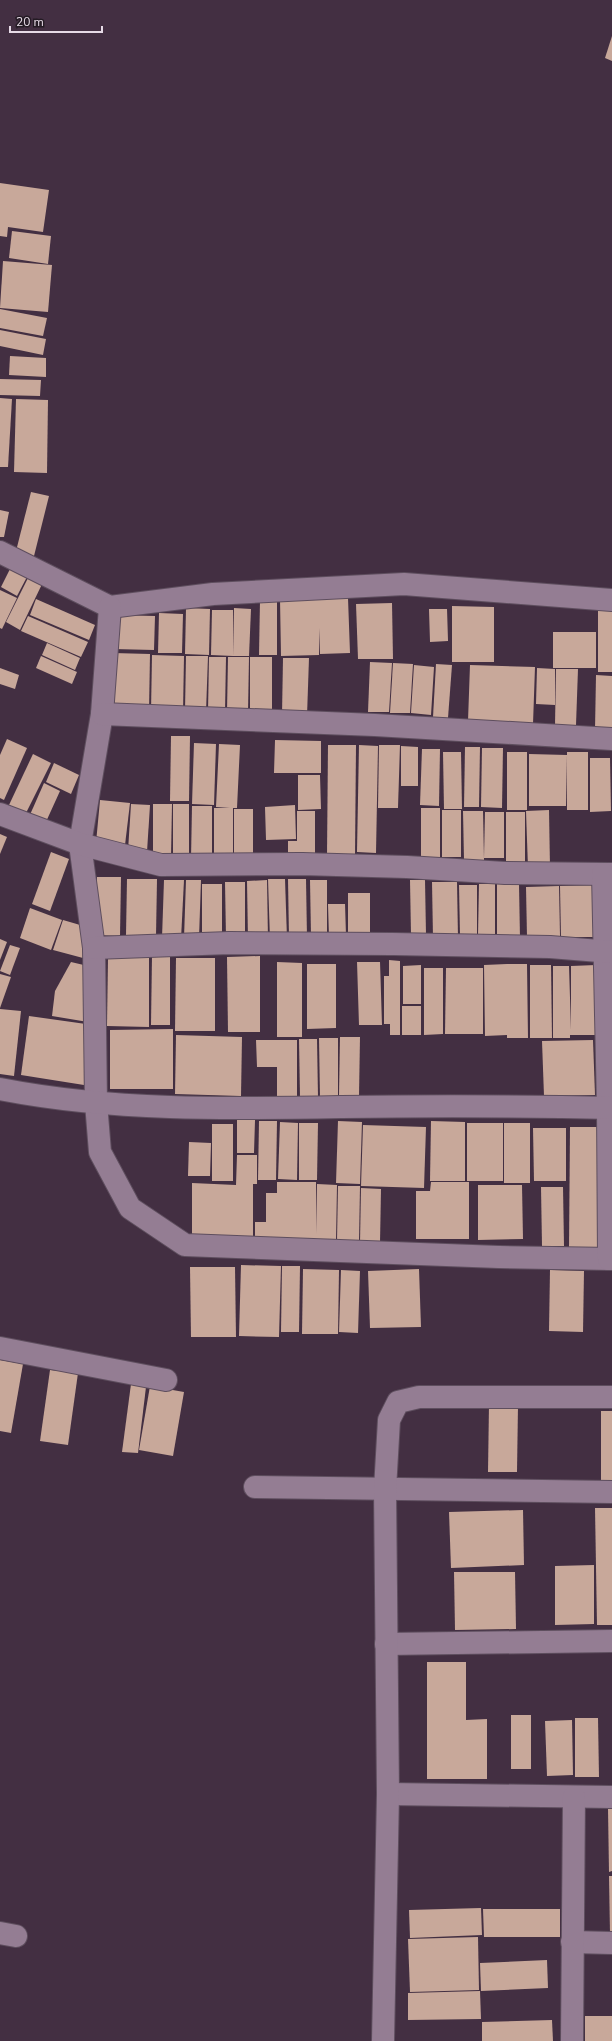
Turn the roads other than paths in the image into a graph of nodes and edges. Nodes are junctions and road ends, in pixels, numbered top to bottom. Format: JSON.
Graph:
{"nodes":[{"id":1,"x":0,"y":552,"type":"edge"},
{"id":2,"x":612,"y":600,"type":"edge"},
{"id":3,"x":110,"y":607,"type":"junction"},
{"id":4,"x":102,"y":714,"type":"junction"},
{"id":5,"x":612,"y":739,"type":"edge"},
{"id":6,"x":0,"y":814,"type":"edge"},
{"id":7,"x":80,"y":844,"type":"junction"},
{"id":8,"x":607,"y":874,"type":"edge"},
{"id":9,"x":94,"y":948,"type":"junction"},
{"id":10,"x":608,"y":952,"type":"edge"},
{"id":11,"x":0,"y":1089,"type":"edge"},
{"id":12,"x":96,"y":1104,"type":"junction"},
{"id":13,"x":610,"y":1108,"type":"edge"},
{"id":14,"x":610,"y":1259,"type":"edge"},
{"id":15,"x":0,"y":1348,"type":"edge"},
{"id":16,"x":166,"y":1380,"type":"dead end"},
{"id":17,"x":612,"y":1398,"type":"edge"},
{"id":18,"x":256,"y":1487,"type":"dead end"},
{"id":19,"x":385,"y":1489,"type":"junction"},
{"id":20,"x":612,"y":1492,"type":"edge"},
{"id":21,"x":612,"y":1641,"type":"edge"},
{"id":22,"x":386,"y":1644,"type":"junction"},
{"id":23,"x":388,"y":1794,"type":"junction"},
{"id":24,"x":574,"y":1797,"type":"junction"},
{"id":25,"x":612,"y":1797,"type":"edge"},
{"id":26,"x":572,"y":1942,"type":"junction"},
{"id":27,"x":612,"y":1943,"type":"edge"},
{"id":28,"x":383,"y":2041,"type":"edge"},
{"id":29,"x":572,"y":2041,"type":"edge"}],
"edges":[{"from":1,"to":3,"type":"street"},
{"from":2,"to":3,"type":"street"},
{"from":3,"to":4,"type":"street"},
{"from":4,"to":5,"type":"street"},
{"from":4,"to":7,"type":"street"},
{"from":6,"to":7,"type":"street"},
{"from":7,"to":8,"type":"street"},
{"from":7,"to":9,"type":"street"},
{"from":8,"to":10,"type":"street"},
{"from":9,"to":10,"type":"street"},
{"from":9,"to":12,"type":"street"},
{"from":10,"to":13,"type":"street"},
{"from":11,"to":12,"type":"street"},
{"from":12,"to":13,"type":"street"},
{"from":12,"to":14,"type":"street"},
{"from":13,"to":14,"type":"street"},
{"from":15,"to":16,"type":"street"},
{"from":17,"to":19,"type":"street"},
{"from":18,"to":19,"type":"street"},
{"from":19,"to":20,"type":"street"},
{"from":19,"to":22,"type":"street"},
{"from":21,"to":22,"type":"street"},
{"from":22,"to":23,"type":"street"},
{"from":23,"to":24,"type":"street"},
{"from":23,"to":28,"type":"street"},
{"from":24,"to":25,"type":"street"},
{"from":24,"to":26,"type":"street"},
{"from":26,"to":27,"type":"street"},
{"from":26,"to":29,"type":"street"}]}
